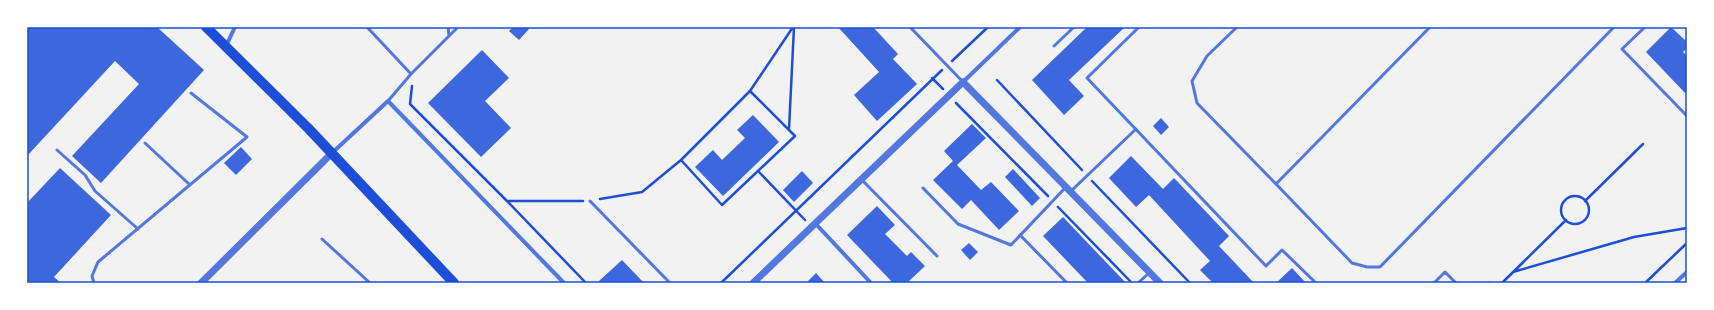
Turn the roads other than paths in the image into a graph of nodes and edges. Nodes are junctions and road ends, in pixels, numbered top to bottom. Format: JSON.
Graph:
{"nodes":[{"id":1,"x":206,"y":27,"type":"edge"},
{"id":2,"x":235,"y":27,"type":"edge"},
{"id":3,"x":367,"y":27,"type":"edge"},
{"id":4,"x":448,"y":27,"type":"edge"},
{"id":5,"x":458,"y":27,"type":"edge"},
{"id":6,"x":910,"y":27,"type":"edge"},
{"id":7,"x":1020,"y":27,"type":"edge"},
{"id":8,"x":1074,"y":27,"type":"edge"},
{"id":9,"x":1139,"y":27,"type":"edge"},
{"id":10,"x":1237,"y":27,"type":"edge"},
{"id":11,"x":1430,"y":27,"type":"edge"},
{"id":12,"x":1614,"y":27,"type":"edge"},
{"id":13,"x":1645,"y":27,"type":"edge"},
{"id":14,"x":449,"y":36,"type":"junction"},
{"id":15,"x":1054,"y":46,"type":"dead end"},
{"id":16,"x":226,"y":47,"type":"junction"},
{"id":17,"x":411,"y":74,"type":"junction"},
{"id":18,"x":963,"y":82,"type":"junction"},
{"id":19,"x":191,"y":94,"type":"dead end"},
{"id":20,"x":388,"y":101,"type":"junction"},
{"id":21,"x":1687,"y":116,"type":"edge"},
{"id":22,"x":1136,"y":130,"type":"junction"},
{"id":23,"x":145,"y":143,"type":"dead end"},
{"id":24,"x":57,"y":150,"type":"dead end"},
{"id":25,"x":331,"y":154,"type":"junction"},
{"id":26,"x":861,"y":179,"type":"junction"},
{"id":27,"x":1276,"y":184,"type":"junction"},
{"id":28,"x":190,"y":185,"type":"junction"},
{"id":29,"x":923,"y":188,"type":"dead end"},
{"id":30,"x":1068,"y":190,"type":"junction"},
{"id":31,"x":590,"y":201,"type":"road end"},
{"id":32,"x":813,"y":225,"type":"junction"},
{"id":33,"x":138,"y":229,"type":"junction"},
{"id":34,"x":1020,"y":236,"type":"junction"},
{"id":35,"x":322,"y":239,"type":"dead end"},
{"id":36,"x":937,"y":256,"type":"dead end"},
{"id":37,"x":1149,"y":272,"type":"junction"},
{"id":38,"x":1687,"y":272,"type":"edge"},
{"id":39,"x":94,"y":283,"type":"edge"},
{"id":40,"x":200,"y":283,"type":"edge"},
{"id":41,"x":370,"y":283,"type":"edge"},
{"id":42,"x":454,"y":283,"type":"edge"},
{"id":43,"x":564,"y":283,"type":"edge"},
{"id":44,"x":670,"y":283,"type":"edge"},
{"id":45,"x":753,"y":283,"type":"edge"},
{"id":46,"x":871,"y":283,"type":"edge"},
{"id":47,"x":1067,"y":283,"type":"edge"},
{"id":48,"x":1138,"y":283,"type":"edge"},
{"id":49,"x":1160,"y":283,"type":"edge"},
{"id":50,"x":1316,"y":283,"type":"edge"},
{"id":51,"x":1434,"y":283,"type":"edge"},
{"id":52,"x":1456,"y":283,"type":"edge"},
{"id":53,"x":1675,"y":283,"type":"edge"}],
"edges":[{"from":1,"to":16,"type":"main road"},
{"from":2,"to":16,"type":"street"},
{"from":3,"to":17,"type":"lane"},
{"from":4,"to":14,"type":"lane"},
{"from":5,"to":14,"type":"lane"},
{"from":6,"to":18,"type":"lane"},
{"from":7,"to":18,"type":"street"},
{"from":8,"to":15,"type":"lane"},
{"from":9,"to":22,"type":"lane"},
{"from":10,"to":27,"type":"lane"},
{"from":11,"to":27,"type":"lane"},
{"from":12,"to":27,"type":"lane"},
{"from":13,"to":21,"type":"lane"},
{"from":14,"to":17,"type":"lane"},
{"from":16,"to":25,"type":"main road"},
{"from":17,"to":20,"type":"lane"},
{"from":18,"to":26,"type":"street"},
{"from":18,"to":30,"type":"street"},
{"from":19,"to":28,"type":"lane"},
{"from":20,"to":25,"type":"street"},
{"from":20,"to":43,"type":"street"},
{"from":22,"to":30,"type":"lane"},
{"from":22,"to":50,"type":"lane"},
{"from":23,"to":28,"type":"lane"},
{"from":24,"to":33,"type":"lane"},
{"from":25,"to":40,"type":"street"},
{"from":25,"to":42,"type":"main road"},
{"from":26,"to":32,"type":"street"},
{"from":26,"to":36,"type":"lane"},
{"from":28,"to":33,"type":"lane"},
{"from":29,"to":34,"type":"lane"},
{"from":30,"to":34,"type":"lane"},
{"from":30,"to":37,"type":"street"},
{"from":31,"to":44,"type":"lane"},
{"from":32,"to":45,"type":"street"},
{"from":32,"to":46,"type":"street"},
{"from":33,"to":39,"type":"lane"},
{"from":34,"to":47,"type":"lane"},
{"from":35,"to":41,"type":"lane"},
{"from":37,"to":48,"type":"lane"},
{"from":37,"to":49,"type":"street"},
{"from":38,"to":53,"type":"street"},
{"from":51,"to":52,"type":"lane"}]}
